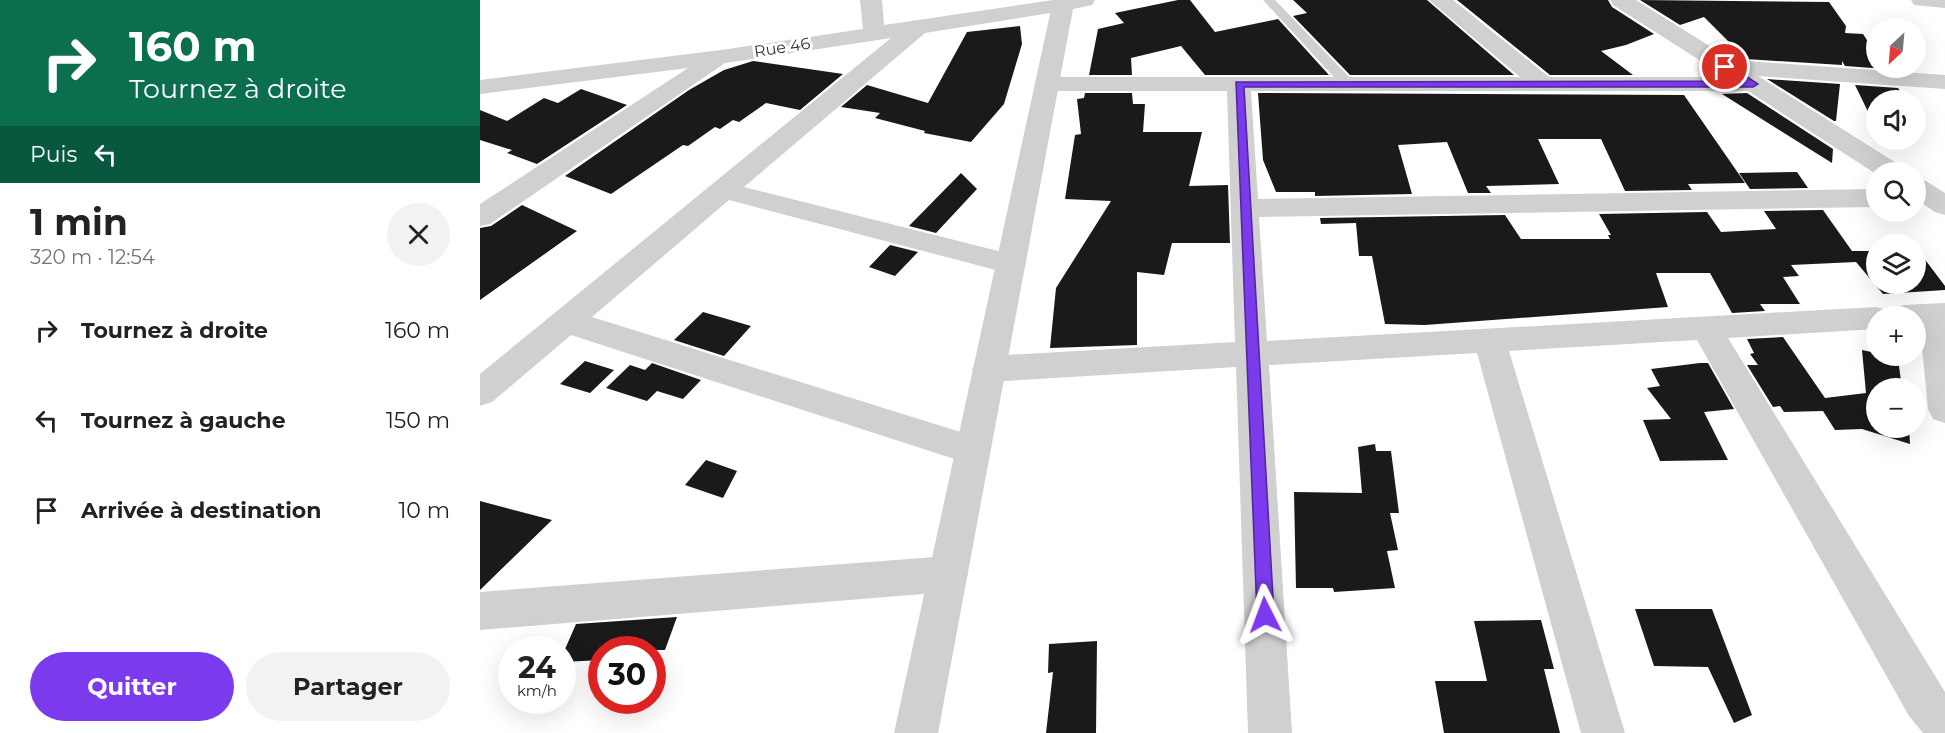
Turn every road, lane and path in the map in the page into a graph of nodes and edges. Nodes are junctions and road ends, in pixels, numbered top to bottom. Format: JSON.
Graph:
{"nodes":[{"id":1,"x":871,"y":0,"type":"edge"},
{"id":2,"x":1269,"y":0,"type":"edge"},
{"id":3,"x":1440,"y":0,"type":"edge"},
{"id":4,"x":1621,"y":0,"type":"edge"},
{"id":5,"x":1070,"y":2,"type":"edge"},
{"id":6,"x":919,"y":26,"type":"junction"},
{"id":7,"x":874,"y":32,"type":"junction"},
{"id":8,"x":721,"y":57,"type":"junction"},
{"id":9,"x":1725,"y":67,"type":"junction"},
{"id":10,"x":1945,"y":82,"type":"edge"},
{"id":11,"x":1047,"y":84,"type":"junction"},
{"id":12,"x":1239,"y":84,"type":"junction"},
{"id":13,"x":1348,"y":84,"type":"junction"},
{"id":14,"x":1543,"y":84,"type":"junction"},
{"id":15,"x":1753,"y":84,"type":"junction"},
{"id":16,"x":480,"y":87,"type":"edge"},
{"id":17,"x":1876,"y":162,"type":"edge"},
{"id":18,"x":723,"y":190,"type":"junction"},
{"id":19,"x":1866,"y":198,"type":"edge"},
{"id":20,"x":1246,"y":208,"type":"junction"},
{"id":21,"x":480,"y":217,"type":"edge"},
{"id":22,"x":1011,"y":264,"type":"junction"},
{"id":23,"x":1940,"y":314,"type":"edge"},
{"id":24,"x":1866,"y":319,"type":"edge"},
{"id":25,"x":566,"y":321,"type":"junction"},
{"id":26,"x":1706,"y":328,"type":"junction"},
{"id":27,"x":1490,"y":341,"type":"junction"},
{"id":28,"x":1253,"y":354,"type":"junction"},
{"id":29,"x":989,"y":369,"type":"junction"},
{"id":30,"x":480,"y":393,"type":"edge"},
{"id":31,"x":1945,"y":409,"type":"edge"},
{"id":32,"x":973,"y":450,"type":"junction"},
{"id":33,"x":948,"y":574,"type":"junction"},
{"id":34,"x":480,"y":611,"type":"edge"},
{"id":35,"x":1945,"y":724,"type":"edge"},
{"id":36,"x":916,"y":733,"type":"edge"},
{"id":37,"x":1270,"y":733,"type":"edge"},
{"id":38,"x":1603,"y":733,"type":"edge"}],
"edges":[{"from":1,"to":7,"type":"street"},
{"from":2,"to":13,"type":"lane"},
{"from":3,"to":14,"type":"street"},
{"from":4,"to":9,"type":"street"},
{"from":5,"to":6,"type":"street","name":"Rue 46"},
{"from":5,"to":11,"type":"street"},
{"from":6,"to":7,"type":"street","name":"Rue 46"},
{"from":6,"to":18,"type":"street"},
{"from":7,"to":8,"type":"street","name":"Rue 46"},
{"from":8,"to":16,"type":"street","name":"Rue 46"},
{"from":8,"to":21,"type":"street"},
{"from":9,"to":10,"type":"street"},
{"from":9,"to":15,"type":"street"},
{"from":11,"to":12,"type":"street"},
{"from":11,"to":22,"type":"street"},
{"from":12,"to":13,"type":"street"},
{"from":12,"to":20,"type":"street"},
{"from":13,"to":14,"type":"street"},
{"from":14,"to":15,"type":"street"},
{"from":15,"to":17,"type":"street"},
{"from":18,"to":22,"type":"street"},
{"from":18,"to":25,"type":"street"},
{"from":19,"to":20,"type":"street"},
{"from":20,"to":28,"type":"street"},
{"from":22,"to":29,"type":"street"},
{"from":23,"to":31,"type":"street"},
{"from":24,"to":26,"type":"street"},
{"from":25,"to":30,"type":"street"},
{"from":25,"to":32,"type":"street"},
{"from":26,"to":27,"type":"street"},
{"from":26,"to":35,"type":"street"},
{"from":27,"to":28,"type":"street"},
{"from":27,"to":38,"type":"street"},
{"from":28,"to":29,"type":"street"},
{"from":28,"to":37,"type":"street"},
{"from":29,"to":32,"type":"street"},
{"from":32,"to":33,"type":"street"},
{"from":33,"to":34,"type":"street"},
{"from":33,"to":36,"type":"street"}]}
